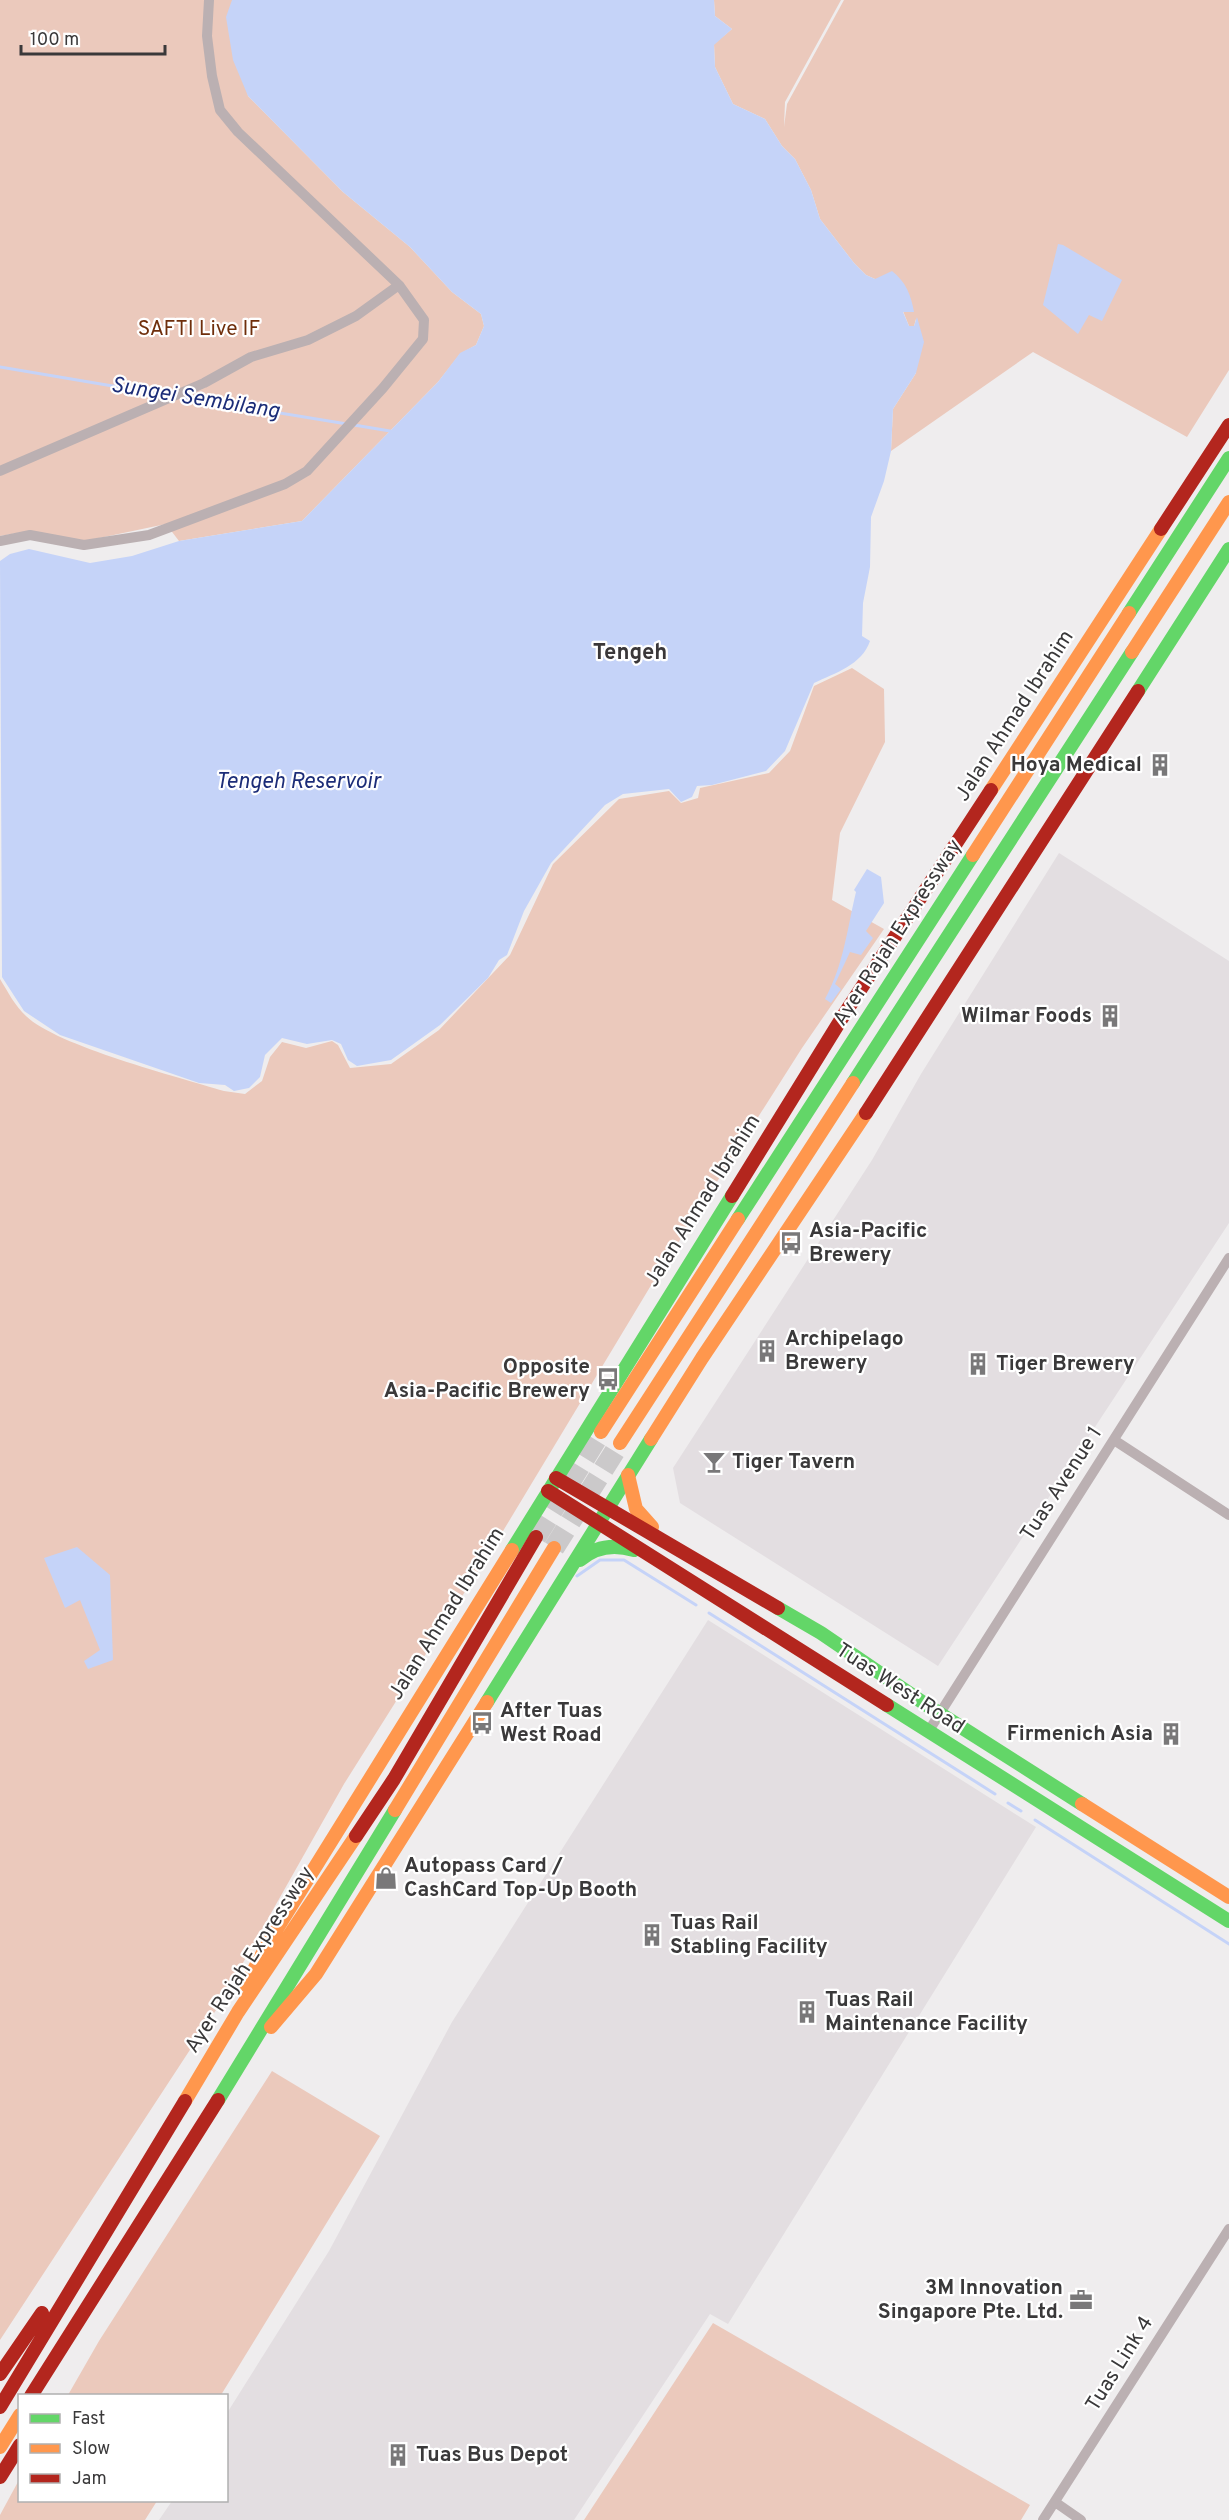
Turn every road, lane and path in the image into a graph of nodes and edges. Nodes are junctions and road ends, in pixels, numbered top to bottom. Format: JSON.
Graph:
{"nodes":[{"id":1,"x":209,"y":0,"type":"edge"},
{"id":2,"x":399,"y":285,"type":"junction"},
{"id":3,"x":1229,"y":425,"type":"edge"},
{"id":4,"x":1229,"y":458,"type":"edge"},
{"id":5,"x":0,"y":471,"type":"edge"},
{"id":6,"x":1229,"y":502,"type":"edge"},
{"id":7,"x":0,"y":541,"type":"edge"},
{"id":8,"x":1229,"y":549,"type":"edge"},
{"id":9,"x":1229,"y":1258,"type":"edge"},
{"id":10,"x":602,"y":1432,"type":"tunnel mouth"},
{"id":11,"x":1114,"y":1440,"type":"junction"},
{"id":12,"x":620,"y":1443,"type":"tunnel mouth"},
{"id":13,"x":628,"y":1475,"type":"junction"},
{"id":14,"x":556,"y":1478,"type":"junction"},
{"id":15,"x":548,"y":1491,"type":"junction"},
{"id":16,"x":608,"y":1509,"type":"junction"},
{"id":17,"x":1229,"y":1515,"type":"edge"},
{"id":18,"x":601,"y":1522,"type":"junction"},
{"id":19,"x":536,"y":1537,"type":"tunnel mouth"},
{"id":20,"x":666,"y":1540,"type":"junction"},
{"id":21,"x":554,"y":1548,"type":"tunnel mouth"},
{"id":22,"x":656,"y":1558,"type":"junction"},
{"id":23,"x":572,"y":1568,"type":"junction"},
{"id":24,"x":939,"y":1713,"type":"junction"},
{"id":25,"x":928,"y":1732,"type":"junction"},
{"id":26,"x":1229,"y":1897,"type":"edge"},
{"id":27,"x":1229,"y":1921,"type":"edge"},
{"id":28,"x":238,"y":2012,"type":"junction"},
{"id":29,"x":246,"y":2056,"type":"junction"},
{"id":30,"x":137,"y":2181,"type":"junction"},
{"id":31,"x":1229,"y":2229,"type":"edge"},
{"id":32,"x":83,"y":2314,"type":"junction"},
{"id":33,"x":0,"y":2374,"type":"edge"},
{"id":34,"x":33,"y":2394,"type":"edge"},
{"id":35,"x":47,"y":2394,"type":"edge"},
{"id":36,"x":0,"y":2407,"type":"edge"},
{"id":37,"x":18,"y":2418,"type":"edge"},
{"id":38,"x":0,"y":2447,"type":"edge"},
{"id":39,"x":18,"y":2448,"type":"edge"},
{"id":40,"x":0,"y":2477,"type":"edge"},
{"id":41,"x":1055,"y":2502,"type":"junction"},
{"id":42,"x":1043,"y":2520,"type":"edge"},
{"id":43,"x":1081,"y":2520,"type":"edge"}],
"edges":[{"from":1,"to":2,"type":"street"},
{"from":2,"to":5,"type":"street"},
{"from":2,"to":7,"type":"street"},
{"from":3,"to":14,"type":"main road","name":"Jalan Ahmad Ibrahim"},
{"from":4,"to":10,"type":"main road","name":"Ayer Rajah Expressway"},
{"from":6,"to":12,"type":"main road","name":"Ayer Rajah Expressway"},
{"from":8,"to":13,"type":"main road"},
{"from":9,"to":11,"type":"street","name":"Tuas Avenue 1"},
{"from":11,"to":17,"type":"street"},
{"from":11,"to":24,"type":"street","name":"Tuas Avenue 1"},
{"from":13,"to":16,"type":"main road"},
{"from":13,"to":20,"type":"main road"},
{"from":14,"to":15,"type":"main road","name":"Jalan Ahmad Ibrahim"},
{"from":14,"to":16,"type":"main road","name":"Tuas West Road"},
{"from":15,"to":18,"type":"main road","name":"Tuas West Road"},
{"from":15,"to":28,"type":"main road","name":"Jalan Ahmad Ibrahim"},
{"from":16,"to":18,"type":"main road"},
{"from":16,"to":20,"type":"main road","name":"Tuas West Road"},
{"from":18,"to":22,"type":"main road","name":"Tuas West Road"},
{"from":18,"to":23,"type":"main road"},
{"from":19,"to":28,"type":"main road","name":"Ayer Rajah Expressway"},
{"from":20,"to":24,"type":"main road","name":"Tuas West Road"},
{"from":21,"to":29,"type":"main road","name":"Ayer Rajah Expressway"},
{"from":22,"to":23,"type":"main road"},
{"from":22,"to":25,"type":"main road","name":"Tuas West Road"},
{"from":23,"to":29,"type":"main road"},
{"from":24,"to":25,"type":"street","name":"Tuas Avenue 1"},
{"from":24,"to":26,"type":"main road","name":"Tuas West Road"},
{"from":25,"to":27,"type":"main road","name":"Tuas West Road"},
{"from":28,"to":30,"type":"main road","name":"Ayer Rajah Expressway"},
{"from":29,"to":32,"type":"main road","name":"Ayer Rajah Expressway"},
{"from":30,"to":33,"type":"main road"},
{"from":30,"to":36,"type":"main road","name":"Ayer Rajah Expressway"},
{"from":31,"to":41,"type":"street","name":"Tuas Link 4"},
{"from":32,"to":34,"type":"main road","name":"Ayer Rajah Expressway"},
{"from":32,"to":35,"type":"main road"},
{"from":37,"to":38,"type":"main road"},
{"from":39,"to":40,"type":"main road"},
{"from":41,"to":42,"type":"street","name":"Tuas Link 4"},
{"from":41,"to":43,"type":"street"}]}
